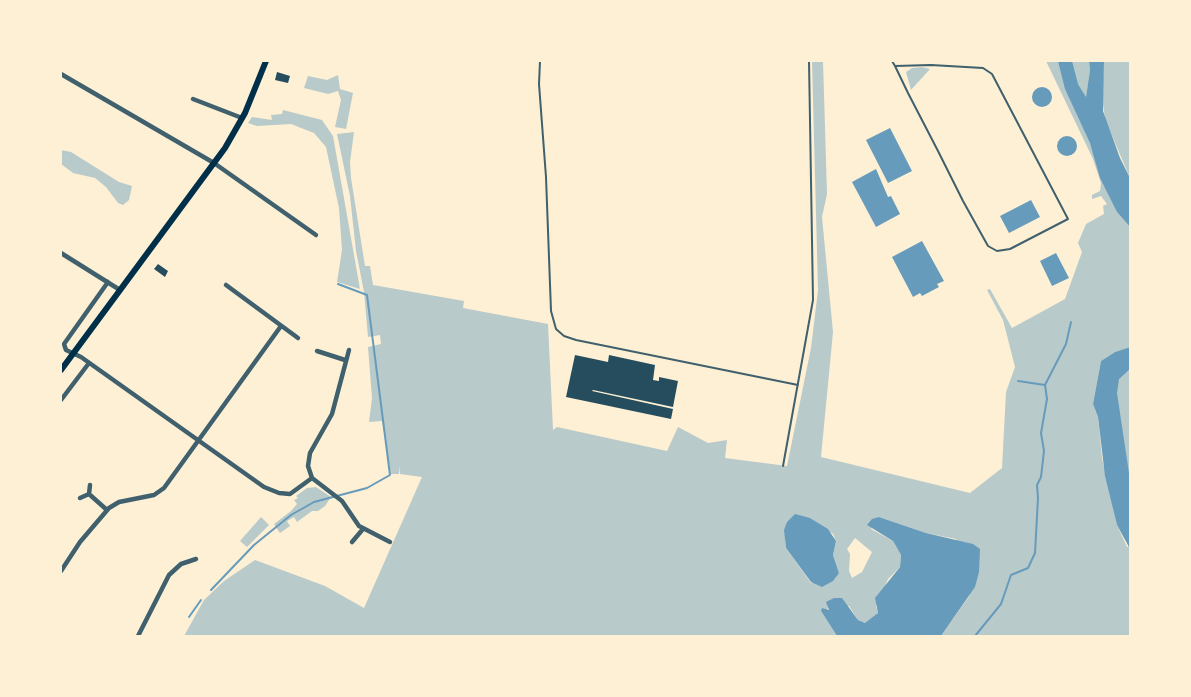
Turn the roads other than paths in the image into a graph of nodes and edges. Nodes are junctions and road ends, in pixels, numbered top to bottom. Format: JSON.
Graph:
{"nodes":[{"id":1,"x":266,"y":61,"type":"edge"},
{"id":2,"x":540,"y":61,"type":"edge"},
{"id":3,"x":809,"y":61,"type":"edge"},
{"id":4,"x":892,"y":61,"type":"edge"},
{"id":5,"x":895,"y":66,"type":"junction"},
{"id":6,"x":61,"y":74,"type":"edge"},
{"id":7,"x":193,"y":98,"type":"dead end"},
{"id":8,"x":242,"y":118,"type":"junction"},
{"id":9,"x":214,"y":163,"type":"junction"},
{"id":10,"x":316,"y":236,"type":"dead end"},
{"id":11,"x":61,"y":253,"type":"edge"},
{"id":12,"x":108,"y":282,"type":"junction"},
{"id":13,"x":226,"y":285,"type":"dead end"},
{"id":14,"x":120,"y":290,"type":"junction"},
{"id":15,"x":281,"y":326,"type":"junction"},
{"id":16,"x":298,"y":338,"type":"dead end"},
{"id":17,"x":349,"y":350,"type":"dead end"},
{"id":18,"x":317,"y":351,"type":"dead end"},
{"id":19,"x":73,"y":354,"type":"junction"},
{"id":20,"x":345,"y":360,"type":"junction"},
{"id":21,"x":89,"y":363,"type":"junction"},
{"id":22,"x":61,"y":370,"type":"edge"},
{"id":23,"x":798,"y":385,"type":"junction"},
{"id":24,"x":61,"y":400,"type":"edge"},
{"id":25,"x":199,"y":440,"type":"junction"},
{"id":26,"x":783,"y":466,"type":"dead end"},
{"id":27,"x":312,"y":478,"type":"junction"},
{"id":28,"x":90,"y":485,"type":"dead end"},
{"id":29,"x":89,"y":494,"type":"junction"},
{"id":30,"x":80,"y":498,"type":"dead end"},
{"id":31,"x":107,"y":510,"type":"junction"},
{"id":32,"x":363,"y":529,"type":"junction"},
{"id":33,"x":352,"y":542,"type":"dead end"},
{"id":34,"x":390,"y":542,"type":"dead end"},
{"id":35,"x":196,"y":559,"type":"dead end"},
{"id":36,"x":61,"y":571,"type":"edge"},
{"id":37,"x":138,"y":636,"type":"edge"}],
"edges":[{"from":1,"to":8,"type":"main road"},
{"from":2,"to":23,"type":"lane"},
{"from":3,"to":23,"type":"lane"},
{"from":4,"to":5,"type":"lane"},
{"from":5,"to":5,"type":"lane"},
{"from":6,"to":9,"type":"street"},
{"from":7,"to":8,"type":"street"},
{"from":8,"to":9,"type":"main road"},
{"from":9,"to":10,"type":"street"},
{"from":9,"to":14,"type":"main road"},
{"from":11,"to":12,"type":"street"},
{"from":12,"to":14,"type":"street"},
{"from":12,"to":19,"type":"street"},
{"from":13,"to":15,"type":"street"},
{"from":14,"to":19,"type":"main road"},
{"from":15,"to":16,"type":"street"},
{"from":15,"to":25,"type":"street"},
{"from":17,"to":20,"type":"street"},
{"from":18,"to":20,"type":"street"},
{"from":19,"to":21,"type":"street"},
{"from":19,"to":22,"type":"main road"},
{"from":20,"to":27,"type":"street"},
{"from":21,"to":24,"type":"street"},
{"from":21,"to":25,"type":"street"},
{"from":23,"to":26,"type":"lane"},
{"from":25,"to":27,"type":"street"},
{"from":25,"to":31,"type":"street"},
{"from":27,"to":32,"type":"street"},
{"from":28,"to":29,"type":"street"},
{"from":29,"to":30,"type":"street"},
{"from":29,"to":31,"type":"street"},
{"from":31,"to":36,"type":"street"},
{"from":32,"to":33,"type":"street"},
{"from":32,"to":34,"type":"street"},
{"from":35,"to":37,"type":"street"}]}
